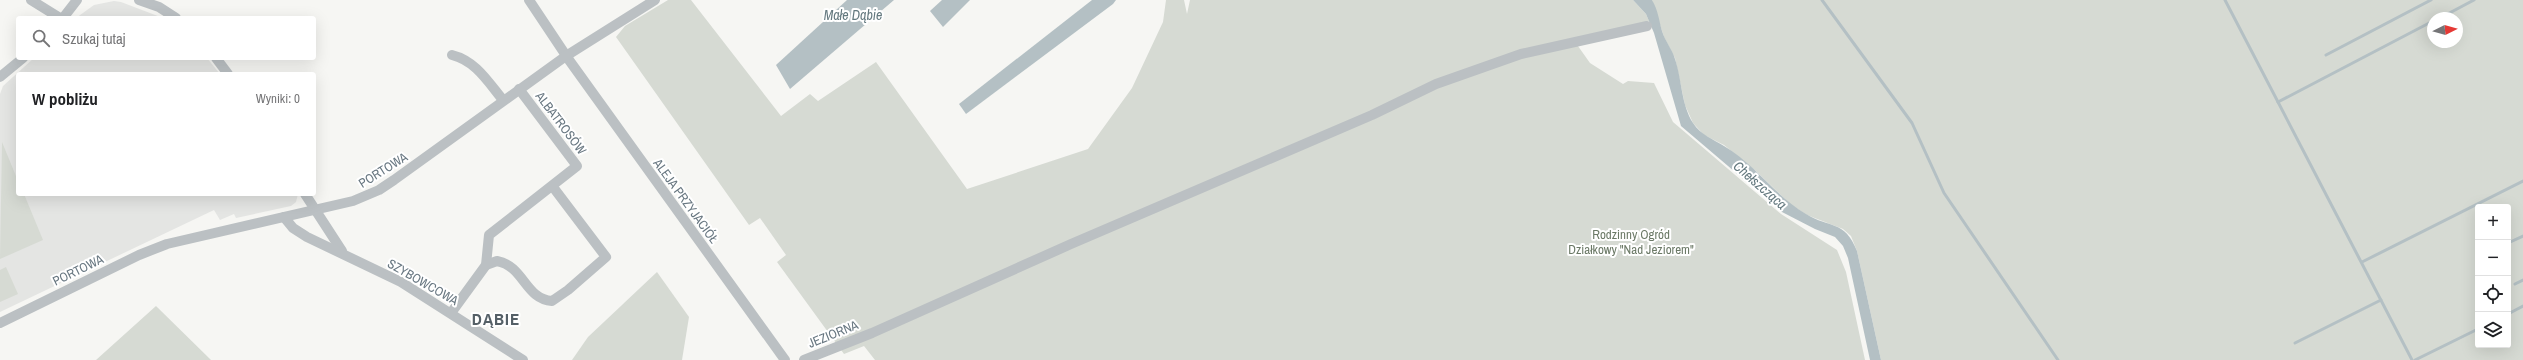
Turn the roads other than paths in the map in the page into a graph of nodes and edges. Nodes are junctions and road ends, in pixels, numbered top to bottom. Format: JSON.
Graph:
{"nodes":[{"id":1,"x":31,"y":0,"type":"edge"},
{"id":2,"x":77,"y":0,"type":"edge"},
{"id":3,"x":139,"y":0,"type":"edge"},
{"id":4,"x":529,"y":0,"type":"edge"},
{"id":5,"x":655,"y":0,"type":"edge"},
{"id":6,"x":57,"y":16,"type":"edge"},
{"id":7,"x":65,"y":16,"type":"edge"},
{"id":8,"x":173,"y":16,"type":"edge"},
{"id":9,"x":1647,"y":26,"type":"dead end"},
{"id":10,"x":452,"y":55,"type":"dead end"},
{"id":11,"x":566,"y":56,"type":"junction"},
{"id":12,"x":21,"y":60,"type":"edge"},
{"id":13,"x":218,"y":60,"type":"edge"},
{"id":14,"x":226,"y":72,"type":"edge"},
{"id":15,"x":0,"y":77,"type":"edge"},
{"id":16,"x":519,"y":89,"type":"junction"},
{"id":17,"x":504,"y":100,"type":"junction"},
{"id":18,"x":554,"y":187,"type":"junction"},
{"id":19,"x":306,"y":196,"type":"edge"},
{"id":20,"x":314,"y":210,"type":"junction"},
{"id":21,"x":284,"y":217,"type":"junction"},
{"id":22,"x":348,"y":256,"type":"junction"},
{"id":23,"x":486,"y":265,"type":"junction"},
{"id":24,"x":451,"y":313,"type":"junction"},
{"id":25,"x":0,"y":323,"type":"edge"},
{"id":26,"x":523,"y":360,"type":"edge"},
{"id":27,"x":785,"y":360,"type":"edge"},
{"id":28,"x":804,"y":360,"type":"edge"}],
"edges":[{"from":1,"to":6,"type":"street"},
{"from":2,"to":7,"type":"street"},
{"from":3,"to":8,"type":"street"},
{"from":4,"to":11,"type":"street","name":"ALEJA PRZYJACIÓŁ"},
{"from":5,"to":11,"type":"street","name":"PORTOWA"},
{"from":9,"to":28,"type":"street","name":"JEZIORNA"},
{"from":10,"to":17,"type":"street"},
{"from":11,"to":16,"type":"street","name":"PORTOWA"},
{"from":11,"to":27,"type":"street","name":"ALEJA PRZYJACIÓŁ"},
{"from":12,"to":15,"type":"street"},
{"from":13,"to":14,"type":"street"},
{"from":16,"to":17,"type":"street","name":"PORTOWA"},
{"from":16,"to":18,"type":"street","name":"ALBATROSÓW"},
{"from":17,"to":20,"type":"street","name":"PORTOWA"},
{"from":18,"to":23,"type":"street","name":"ALBATROSÓW"},
{"from":18,"to":23,"type":"street"},
{"from":19,"to":20,"type":"street","name":"SZYBOWCOWA"},
{"from":20,"to":21,"type":"street","name":"PORTOWA"},
{"from":20,"to":22,"type":"street","name":"SZYBOWCOWA"},
{"from":21,"to":22,"type":"street","name":"SZYBOWCOWA"},
{"from":21,"to":25,"type":"street","name":"PORTOWA"},
{"from":22,"to":24,"type":"street","name":"SZYBOWCOWA"},
{"from":23,"to":24,"type":"street"},
{"from":24,"to":26,"type":"street","name":"SZYBOWCOWA"}]}
